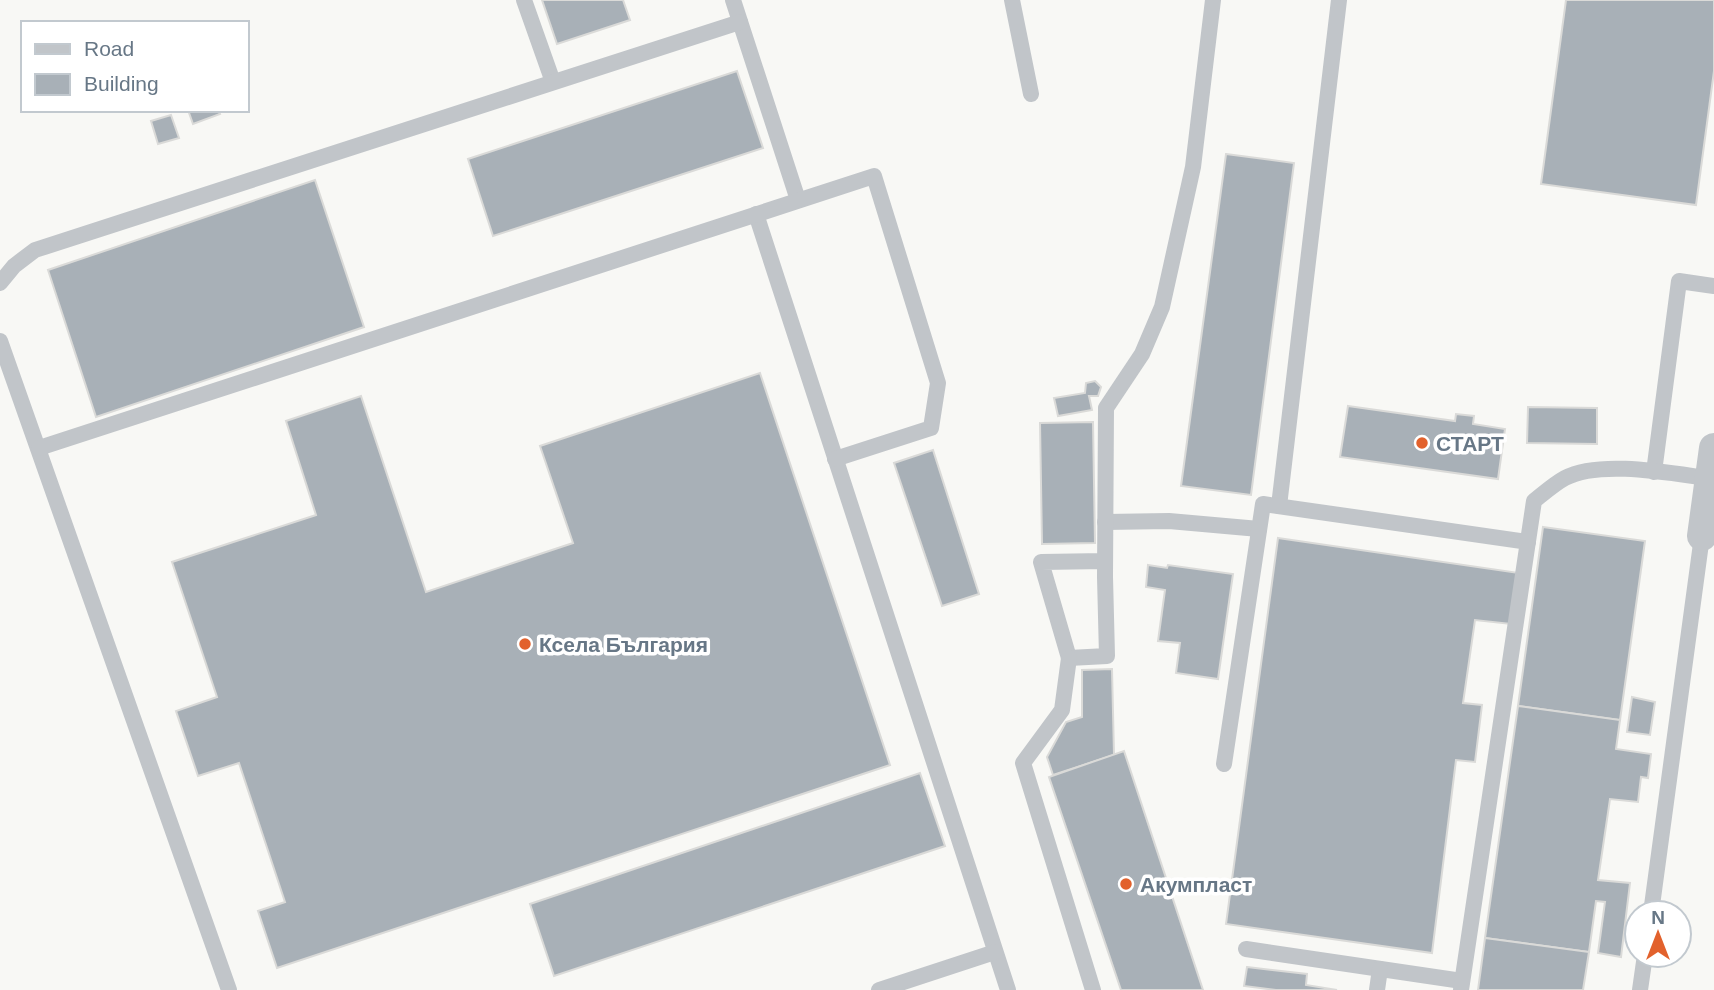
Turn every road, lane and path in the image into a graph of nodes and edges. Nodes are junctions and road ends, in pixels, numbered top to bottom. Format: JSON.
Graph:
{"nodes":[{"id":1,"x":524,"y":0,"type":"edge"},
{"id":2,"x":733,"y":0,"type":"edge"},
{"id":3,"x":1013,"y":0,"type":"edge"},
{"id":4,"x":1213,"y":0,"type":"edge"},
{"id":5,"x":1339,"y":0,"type":"edge"},
{"id":6,"x":740,"y":22,"type":"junction"},
{"id":7,"x":553,"y":82,"type":"junction"},
{"id":8,"x":1031,"y":94,"type":"dead end"},
{"id":9,"x":798,"y":200,"type":"junction"},
{"id":10,"x":756,"y":214,"type":"junction"},
{"id":11,"x":0,"y":282,"type":"edge"},
{"id":12,"x":1714,"y":286,"type":"edge"},
{"id":13,"x":0,"y":341,"type":"edge"},
{"id":14,"x":39,"y":448,"type":"junction"},
{"id":15,"x":1714,"y":448,"type":"edge"},
{"id":16,"x":835,"y":459,"type":"junction"},
{"id":17,"x":1654,"y":472,"type":"junction"},
{"id":18,"x":1712,"y":479,"type":"edge"},
{"id":19,"x":1279,"y":506,"type":"junction"},
{"id":20,"x":1105,"y":522,"type":"junction"},
{"id":21,"x":1259,"y":529,"type":"junction"},
{"id":22,"x":1702,"y":536,"type":"joint"},
{"id":23,"x":1528,"y":542,"type":"junction"},
{"id":24,"x":1105,"y":561,"type":"junction"},
{"id":25,"x":1069,"y":658,"type":"junction"},
{"id":26,"x":1224,"y":764,"type":"dead end"},
{"id":27,"x":1653,"y":899,"type":"edge"},
{"id":28,"x":1246,"y":949,"type":"dead end"},
{"id":29,"x":995,"y":952,"type":"junction"},
{"id":30,"x":1380,"y":969,"type":"junction"},
{"id":31,"x":1643,"y":969,"type":"edge"},
{"id":32,"x":1462,"y":986,"type":"edge"},
{"id":33,"x":229,"y":990,"type":"edge"},
{"id":34,"x":879,"y":990,"type":"edge"},
{"id":35,"x":1008,"y":990,"type":"edge"},
{"id":36,"x":1093,"y":990,"type":"edge"},
{"id":37,"x":1377,"y":990,"type":"edge"},
{"id":38,"x":1640,"y":990,"type":"edge"}],
"edges":[{"from":1,"to":7,"type":"lane"},
{"from":2,"to":6,"type":"lane"},
{"from":3,"to":8,"type":"lane"},
{"from":4,"to":20,"type":"lane"},
{"from":5,"to":19,"type":"lane"},
{"from":6,"to":7,"type":"lane"},
{"from":6,"to":9,"type":"lane"},
{"from":7,"to":11,"type":"lane"},
{"from":9,"to":10,"type":"lane"},
{"from":9,"to":16,"type":"lane"},
{"from":10,"to":14,"type":"lane"},
{"from":10,"to":16,"type":"lane"},
{"from":12,"to":17,"type":"lane"},
{"from":13,"to":14,"type":"lane"},
{"from":14,"to":33,"type":"lane"},
{"from":15,"to":18,"type":"street"},
{"from":16,"to":29,"type":"lane"},
{"from":17,"to":18,"type":"lane"},
{"from":17,"to":23,"type":"lane"},
{"from":18,"to":22,"type":"street"},
{"from":19,"to":21,"type":"lane"},
{"from":19,"to":23,"type":"lane"},
{"from":20,"to":21,"type":"lane"},
{"from":20,"to":24,"type":"lane"},
{"from":21,"to":26,"type":"lane"},
{"from":22,"to":27,"type":"lane"},
{"from":23,"to":32,"type":"lane"},
{"from":24,"to":25,"type":"lane"},
{"from":24,"to":25,"type":"lane"},
{"from":25,"to":36,"type":"lane"},
{"from":28,"to":30,"type":"lane"},
{"from":29,"to":34,"type":"lane"},
{"from":29,"to":35,"type":"lane"},
{"from":30,"to":32,"type":"lane"},
{"from":30,"to":37,"type":"lane"},
{"from":31,"to":38,"type":"lane"}]}
